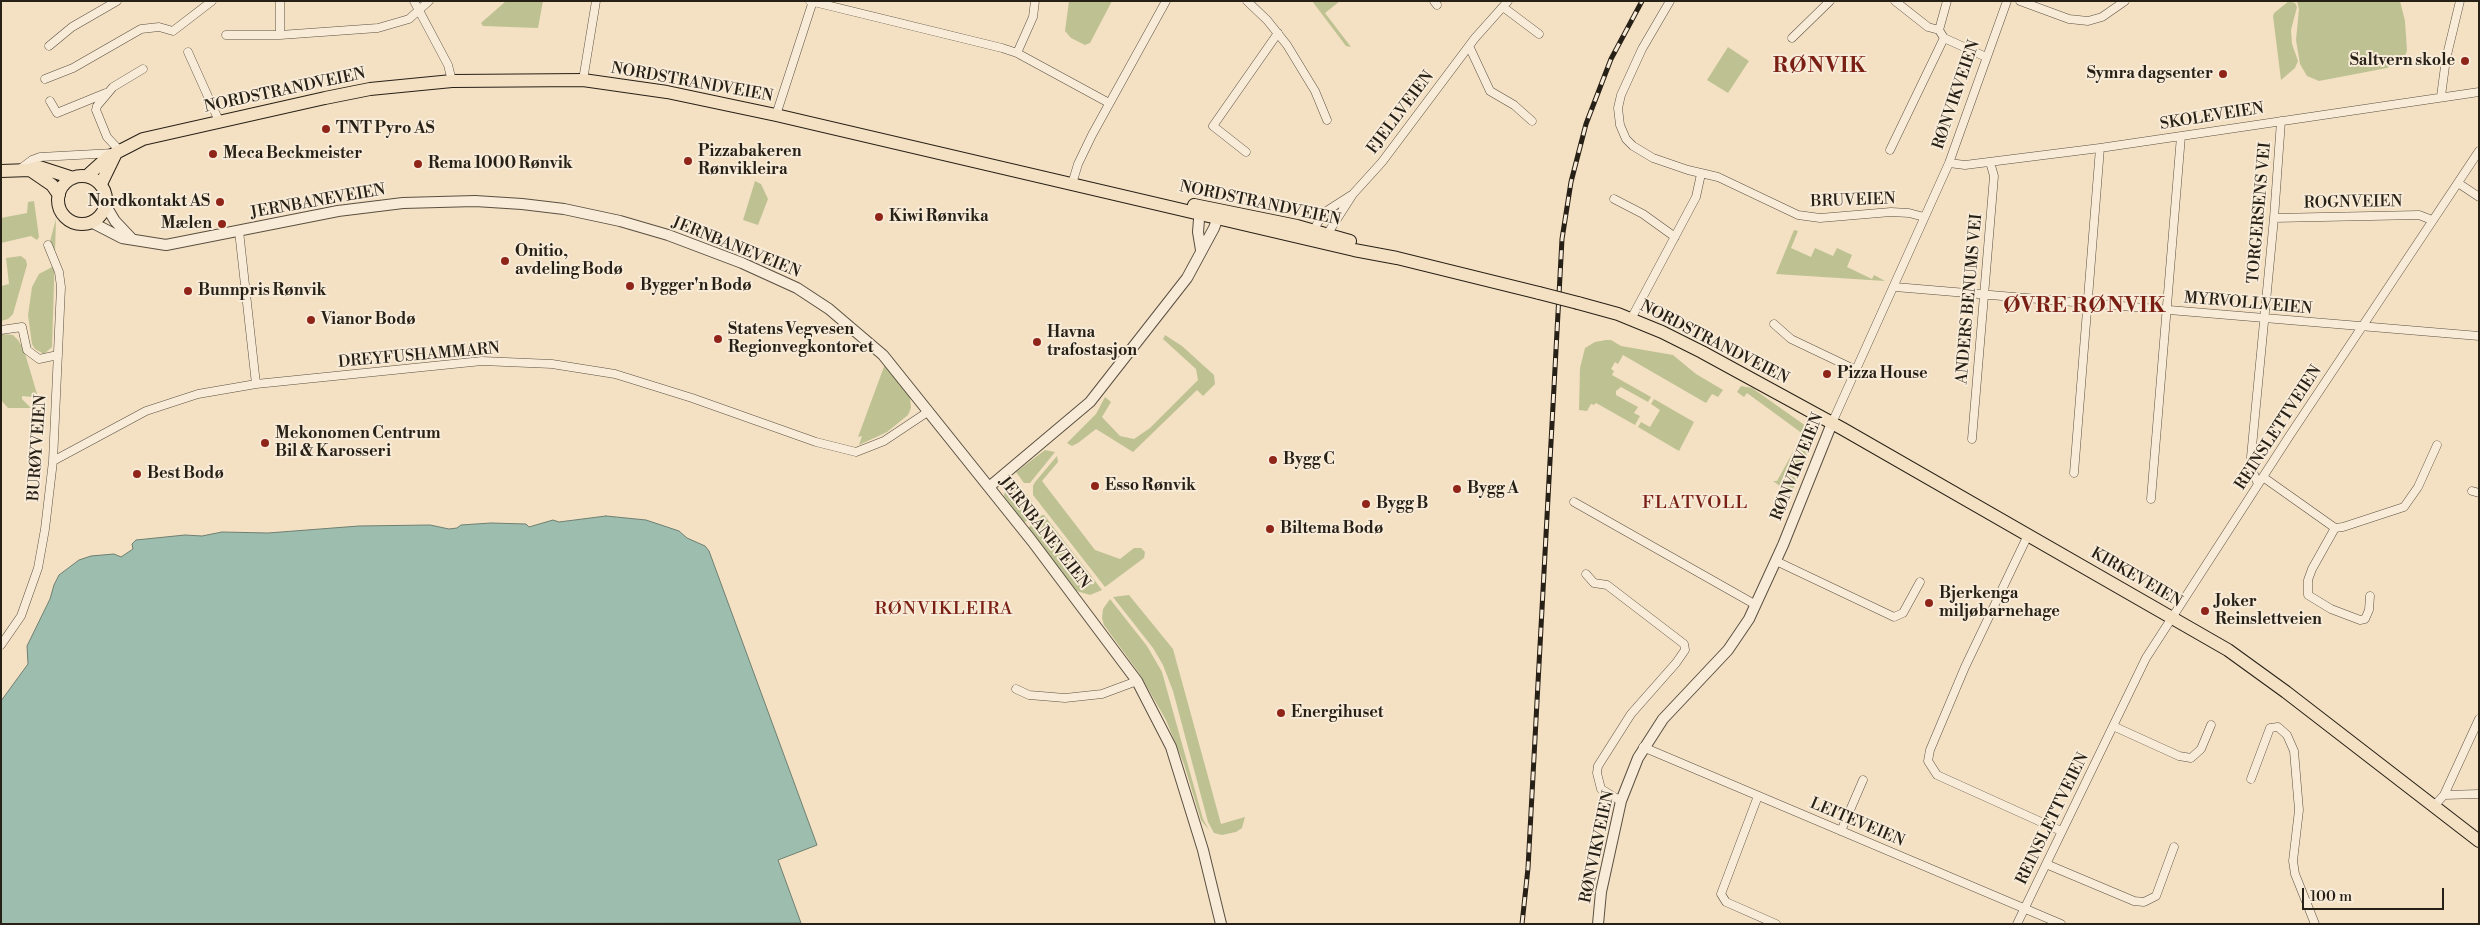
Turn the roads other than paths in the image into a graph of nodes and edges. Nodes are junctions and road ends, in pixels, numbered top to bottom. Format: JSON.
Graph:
{"nodes":[{"id":1,"x":117,"y":1,"type":"edge"},
{"id":2,"x":212,"y":1,"type":"edge"},
{"id":3,"x":280,"y":1,"type":"edge"},
{"id":4,"x":414,"y":1,"type":"edge"},
{"id":5,"x":429,"y":1,"type":"edge"},
{"id":6,"x":596,"y":1,"type":"edge"},
{"id":7,"x":812,"y":1,"type":"edge"},
{"id":8,"x":1035,"y":1,"type":"edge"},
{"id":9,"x":1166,"y":1,"type":"edge"},
{"id":10,"x":1246,"y":1,"type":"edge"},
{"id":11,"x":1670,"y":1,"type":"edge"},
{"id":12,"x":1830,"y":1,"type":"edge"},
{"id":13,"x":1894,"y":1,"type":"edge"},
{"id":14,"x":1947,"y":1,"type":"edge"},
{"id":15,"x":2007,"y":1,"type":"edge"},
{"id":16,"x":2020,"y":1,"type":"edge"},
{"id":17,"x":2125,"y":1,"type":"edge"},
{"id":18,"x":2460,"y":1,"type":"edge"},
{"id":19,"x":1505,"y":4,"type":"edge"},
{"id":20,"x":420,"y":10,"type":"junction"},
{"id":21,"x":1939,"y":30,"type":"junction"},
{"id":22,"x":1278,"y":33,"type":"junction"},
{"id":23,"x":280,"y":34,"type":"junction"},
{"id":24,"x":1539,"y":34,"type":"dead end"},
{"id":25,"x":226,"y":35,"type":"dead end"},
{"id":26,"x":1792,"y":38,"type":"dead end"},
{"id":27,"x":1944,"y":38,"type":"junction"},
{"id":28,"x":49,"y":46,"type":"dead end"},
{"id":29,"x":1469,"y":46,"type":"junction"},
{"id":30,"x":188,"y":52,"type":"dead end"},
{"id":31,"x":1017,"y":54,"type":"junction"},
{"id":32,"x":1986,"y":57,"type":"junction"},
{"id":33,"x":143,"y":69,"type":"dead end"},
{"id":34,"x":45,"y":79,"type":"dead end"},
{"id":35,"x":583,"y":80,"type":"junction"},
{"id":36,"x":452,"y":81,"type":"junction"},
{"id":37,"x":2479,"y":92,"type":"edge"},
{"id":38,"x":106,"y":93,"type":"junction"},
{"id":39,"x":2441,"y":96,"type":"junction"},
{"id":40,"x":50,"y":102,"type":"dead end"},
{"id":41,"x":1109,"y":103,"type":"junction"},
{"id":42,"x":776,"y":115,"type":"junction"},
{"id":43,"x":1327,"y":120,"type":"dead end"},
{"id":44,"x":220,"y":121,"type":"junction"},
{"id":45,"x":1532,"y":121,"type":"dead end"},
{"id":46,"x":2281,"y":122,"type":"junction"},
{"id":47,"x":2181,"y":136,"type":"junction"},
{"id":48,"x":2100,"y":148,"type":"junction"},
{"id":49,"x":1890,"y":150,"type":"dead end"},
{"id":50,"x":2479,"y":151,"type":"edge"},
{"id":51,"x":118,"y":152,"type":"junction"},
{"id":52,"x":1246,"y":152,"type":"dead end"},
{"id":53,"x":1990,"y":162,"type":"junction"},
{"id":54,"x":1949,"y":163,"type":"junction"},
{"id":55,"x":25,"y":169,"type":"junction"},
{"id":56,"x":1,"y":170,"type":"edge"},
{"id":57,"x":1701,"y":174,"type":"junction"},
{"id":58,"x":87,"y":176,"type":"junction"},
{"id":59,"x":73,"y":178,"type":"junction"},
{"id":60,"x":101,"y":184,"type":"junction"},
{"id":61,"x":1072,"y":184,"type":"junction"},
{"id":62,"x":2458,"y":184,"type":"junction"},
{"id":63,"x":1353,"y":194,"type":"junction"},
{"id":64,"x":59,"y":195,"type":"junction"},
{"id":65,"x":2479,"y":197,"type":"edge"},
{"id":66,"x":1614,"y":199,"type":"dead end"},
{"id":67,"x":106,"y":206,"type":"junction"},
{"id":68,"x":1199,"y":210,"type":"junction"},
{"id":69,"x":1219,"y":214,"type":"junction"},
{"id":70,"x":1924,"y":217,"type":"junction"},
{"id":71,"x":2274,"y":218,"type":"junction"},
{"id":72,"x":2432,"y":220,"type":"junction"},
{"id":73,"x":91,"y":222,"type":"junction"},
{"id":74,"x":239,"y":231,"type":"junction"},
{"id":75,"x":1321,"y":235,"type":"junction"},
{"id":76,"x":1674,"y":237,"type":"junction"},
{"id":77,"x":132,"y":239,"type":"junction"},
{"id":78,"x":48,"y":245,"type":"dead end"},
{"id":79,"x":1201,"y":250,"type":"junction"},
{"id":80,"x":1894,"y":287,"type":"junction"},
{"id":81,"x":1984,"y":294,"type":"junction"},
{"id":82,"x":2088,"y":303,"type":"junction"},
{"id":83,"x":2167,"y":310,"type":"junction"},
{"id":84,"x":2264,"y":318,"type":"junction"},
{"id":85,"x":1631,"y":319,"type":"junction"},
{"id":86,"x":1774,"y":324,"type":"dead end"},
{"id":87,"x":2362,"y":327,"type":"junction"},
{"id":88,"x":1,"y":330,"type":"edge"},
{"id":89,"x":2479,"y":336,"type":"edge"},
{"id":90,"x":58,"y":355,"type":"junction"},
{"id":91,"x":1856,"y":370,"type":"junction"},
{"id":92,"x":256,"y":384,"type":"junction"},
{"id":93,"x":929,"y":411,"type":"junction"},
{"id":94,"x":1832,"y":423,"type":"junction"},
{"id":95,"x":1972,"y":439,"type":"dead end"},
{"id":96,"x":2437,"y":445,"type":"dead end"},
{"id":97,"x":53,"y":461,"type":"junction"},
{"id":98,"x":2074,"y":473,"type":"dead end"},
{"id":99,"x":2263,"y":476,"type":"junction"},
{"id":100,"x":2258,"y":484,"type":"junction"},
{"id":101,"x":989,"y":487,"type":"junction"},
{"id":102,"x":2151,"y":499,"type":"dead end"},
{"id":103,"x":1574,"y":502,"type":"dead end"},
{"id":104,"x":2335,"y":528,"type":"junction"},
{"id":105,"x":2028,"y":535,"type":"junction"},
{"id":106,"x":1776,"y":561,"type":"junction"},
{"id":107,"x":1586,"y":574,"type":"dead end"},
{"id":108,"x":1920,"y":582,"type":"dead end"},
{"id":109,"x":2370,"y":596,"type":"dead end"},
{"id":110,"x":1756,"y":605,"type":"junction"},
{"id":111,"x":2172,"y":617,"type":"junction"},
{"id":112,"x":1,"y":645,"type":"edge"},
{"id":113,"x":1137,"y":681,"type":"junction"},
{"id":114,"x":1016,"y":689,"type":"dead end"},
{"id":115,"x":2479,"y":719,"type":"edge"},
{"id":116,"x":2211,"y":725,"type":"dead end"},
{"id":117,"x":2113,"y":726,"type":"junction"},
{"id":118,"x":1643,"y":747,"type":"junction"},
{"id":119,"x":1863,"y":780,"type":"dead end"},
{"id":120,"x":2250,"y":780,"type":"dead end"},
{"id":121,"x":2479,"y":794,"type":"edge"},
{"id":122,"x":2444,"y":795,"type":"junction"},
{"id":123,"x":1758,"y":796,"type":"junction"},
{"id":124,"x":1621,"y":801,"type":"junction"},
{"id":125,"x":2434,"y":806,"type":"junction"},
{"id":126,"x":1841,"y":831,"type":"junction"},
{"id":127,"x":2062,"y":831,"type":"junction"},
{"id":128,"x":2479,"y":841,"type":"edge"},
{"id":129,"x":2174,"y":847,"type":"dead end"},
{"id":130,"x":2046,"y":864,"type":"junction"},
{"id":131,"x":2026,"y":908,"type":"junction"},
{"id":132,"x":1221,"y":924,"type":"edge"},
{"id":133,"x":1598,"y":924,"type":"edge"},
{"id":134,"x":1776,"y":924,"type":"edge"},
{"id":135,"x":2018,"y":924,"type":"edge"},
{"id":136,"x":2061,"y":924,"type":"edge"},
{"id":137,"x":2315,"y":924,"type":"edge"}],
"edges":[{"from":1,"to":28,"type":"street"},
{"from":2,"to":34,"type":"street"},
{"from":3,"to":23,"type":"street"},
{"from":4,"to":20,"type":"street"},
{"from":5,"to":20,"type":"street"},
{"from":6,"to":35,"type":"street"},
{"from":7,"to":31,"type":"street"},
{"from":7,"to":42,"type":"street"},
{"from":8,"to":31,"type":"street"},
{"from":9,"to":41,"type":"street"},
{"from":10,"to":22,"type":"street"},
{"from":11,"to":57,"type":"street","name":"BRUVEIEN"},
{"from":12,"to":26,"type":"street"},
{"from":13,"to":21,"type":"street"},
{"from":14,"to":21,"type":"street"},
{"from":15,"to":32,"type":"street","name":"RØNVIKVEIEN"},
{"from":16,"to":17,"type":"street"},
{"from":18,"to":39,"type":"street"},
{"from":19,"to":24,"type":"street"},
{"from":19,"to":29,"type":"street","name":"FJELLVEIEN"},
{"from":20,"to":23,"type":"street"},
{"from":20,"to":36,"type":"street"},
{"from":21,"to":27,"type":"street"},
{"from":22,"to":43,"type":"street"},
{"from":22,"to":52,"type":"street"},
{"from":23,"to":25,"type":"street"},
{"from":27,"to":32,"type":"street"},
{"from":27,"to":49,"type":"street"},
{"from":29,"to":45,"type":"street"},
{"from":29,"to":63,"type":"street","name":"FJELLVEIEN"},
{"from":30,"to":44,"type":"street"},
{"from":31,"to":41,"type":"street"},
{"from":32,"to":54,"type":"street","name":"RØNVIKVEIEN"},
{"from":33,"to":38,"type":"street"},
{"from":35,"to":36,"type":"main road","name":"NORDSTRANDVEIEN"},
{"from":35,"to":42,"type":"main road","name":"NORDSTRANDVEIEN"},
{"from":36,"to":44,"type":"main road","name":"NORDSTRANDVEIEN"},
{"from":37,"to":39,"type":"street","name":"SKOLEVEIEN"},
{"from":38,"to":40,"type":"street"},
{"from":38,"to":51,"type":"street"},
{"from":39,"to":46,"type":"street","name":"SKOLEVEIEN"},
{"from":41,"to":61,"type":"street"},
{"from":42,"to":61,"type":"main road","name":"NORDSTRANDVEIEN"},
{"from":44,"to":51,"type":"main road","name":"NORDSTRANDVEIEN"},
{"from":46,"to":47,"type":"street","name":"SKOLEVEIEN"},
{"from":46,"to":71,"type":"street","name":"TORGERSENS VEI"},
{"from":47,"to":48,"type":"street","name":"SKOLEVEIEN"},
{"from":47,"to":83,"type":"street"},
{"from":48,"to":53,"type":"street","name":"SKOLEVEIEN"},
{"from":48,"to":82,"type":"street"},
{"from":50,"to":62,"type":"street","name":"REINSLETTVEIEN"},
{"from":51,"to":55,"type":"street"},
{"from":51,"to":58,"type":"main road","name":"NORDSTRANDVEIEN"},
{"from":51,"to":60,"type":"main road"},
{"from":53,"to":54,"type":"street","name":"SKOLEVEIEN"},
{"from":53,"to":81,"type":"street","name":"ANDERS BENUMS VEI"},
{"from":54,"to":70,"type":"street","name":"RØNVIKVEIEN"},
{"from":55,"to":56,"type":"main road"},
{"from":55,"to":59,"type":"main road"},
{"from":55,"to":64,"type":"main road"},
{"from":57,"to":70,"type":"street","name":"BRUVEIEN"},
{"from":57,"to":76,"type":"street"},
{"from":58,"to":59,"type":"main road"},
{"from":58,"to":60,"type":"main road"},
{"from":59,"to":64,"type":"main road"},
{"from":60,"to":67,"type":"main road"},
{"from":61,"to":68,"type":"main road","name":"NORDSTRANDVEIEN"},
{"from":62,"to":65,"type":"street"},
{"from":62,"to":72,"type":"street","name":"REINSLETTVEIEN"},
{"from":63,"to":75,"type":"street","name":"FJELLVEIEN"},
{"from":63,"to":75,"type":"street","name":"FJELLVEIEN"},
{"from":64,"to":73,"type":"main road"},
{"from":66,"to":76,"type":"street"},
{"from":67,"to":73,"type":"main road"},
{"from":67,"to":77,"type":"street"},
{"from":68,"to":69,"type":"main road","name":"NORDSTRANDVEIEN"},
{"from":68,"to":79,"type":"street"},
{"from":69,"to":75,"type":"main road","name":"NORDSTRANDVEIEN"},
{"from":69,"to":79,"type":"street"},
{"from":70,"to":80,"type":"street","name":"RØNVIKVEIEN"},
{"from":71,"to":72,"type":"street","name":"ROGNVEIEN"},
{"from":71,"to":84,"type":"street","name":"TORGERSENS VEI"},
{"from":72,"to":87,"type":"street","name":"REINSLETTVEIEN"},
{"from":73,"to":77,"type":"street","name":"JERNBANEVEIEN"},
{"from":74,"to":77,"type":"street","name":"JERNBANEVEIEN"},
{"from":74,"to":92,"type":"street"},
{"from":74,"to":93,"type":"street","name":"JERNBANEVEIEN"},
{"from":75,"to":85,"type":"main road","name":"NORDSTRANDVEIEN","bridge":true},
{"from":76,"to":85,"type":"street"},
{"from":78,"to":90,"type":"street","name":"BURØYVEIEN"},
{"from":79,"to":101,"type":"street"},
{"from":80,"to":81,"type":"street","name":"MYRVOLLVEIEN"},
{"from":80,"to":91,"type":"street","name":"RØNVIKVEIEN"},
{"from":81,"to":82,"type":"street","name":"MYRVOLLVEIEN"},
{"from":81,"to":95,"type":"street","name":"ANDERS BENUMS VEI"},
{"from":82,"to":83,"type":"street","name":"MYRVOLLVEIEN"},
{"from":82,"to":98,"type":"street"},
{"from":83,"to":84,"type":"street","name":"MYRVOLLVEIEN"},
{"from":83,"to":102,"type":"street"},
{"from":84,"to":87,"type":"street","name":"MYRVOLLVEIEN"},
{"from":84,"to":100,"type":"street","name":"TORGERSENS VEI"},
{"from":85,"to":94,"type":"main road","name":"NORDSTRANDVEIEN"},
{"from":86,"to":91,"type":"street"},
{"from":87,"to":89,"type":"street","name":"MYRVOLLVEIEN"},
{"from":87,"to":99,"type":"street","name":"REINSLETTVEIEN"},
{"from":88,"to":90,"type":"street"},
{"from":90,"to":97,"type":"street","name":"BURØYVEIEN"},
{"from":91,"to":94,"type":"street","name":"RØNVIKVEIEN"},
{"from":92,"to":93,"type":"street","name":"DREYFUSHAMMARN"},
{"from":92,"to":97,"type":"street","name":"DREYFUSHAMMARN"},
{"from":93,"to":101,"type":"street","name":"JERNBANEVEIEN"},
{"from":94,"to":105,"type":"main road","name":"KIRKEVEIEN"},
{"from":94,"to":106,"type":"street","name":"RØNVIKVEIEN"},
{"from":96,"to":104,"type":"street"},
{"from":97,"to":112,"type":"street","name":"BURØYVEIEN"},
{"from":99,"to":100,"type":"street","name":"REINSLETTVEIEN"},
{"from":99,"to":104,"type":"street"},
{"from":100,"to":111,"type":"street","name":"REINSLETTVEIEN"},
{"from":101,"to":113,"type":"street","name":"JERNBANEVEIEN"},
{"from":103,"to":110,"type":"street"},
{"from":104,"to":109,"type":"street"},
{"from":105,"to":111,"type":"main road","name":"KIRKEVEIEN"},
{"from":105,"to":127,"type":"street"},
{"from":106,"to":108,"type":"street"},
{"from":106,"to":110,"type":"street","name":"RØNVIKVEIEN"},
{"from":107,"to":124,"type":"street"},
{"from":110,"to":118,"type":"street","name":"RØNVIKVEIEN"},
{"from":111,"to":117,"type":"street","name":"REINSLETTVEIEN"},
{"from":111,"to":125,"type":"main road","name":"KIRKEVEIEN"},
{"from":113,"to":114,"type":"street"},
{"from":113,"to":132,"type":"street","name":"JERNBANEVEIEN"},
{"from":115,"to":122,"type":"street"},
{"from":116,"to":117,"type":"street"},
{"from":117,"to":127,"type":"street","name":"REINSLETTVEIEN"},
{"from":118,"to":123,"type":"street","name":"LEITEVEIEN"},
{"from":118,"to":124,"type":"street","name":"RØNVIKVEIEN"},
{"from":119,"to":126,"type":"street"},
{"from":120,"to":137,"type":"street"},
{"from":121,"to":122,"type":"street"},
{"from":122,"to":125,"type":"street"},
{"from":123,"to":126,"type":"street","name":"LEITEVEIEN"},
{"from":123,"to":134,"type":"street"},
{"from":124,"to":133,"type":"street","name":"RØNVIKVEIEN"},
{"from":125,"to":128,"type":"main road","name":"KIRKEVEIEN"},
{"from":126,"to":131,"type":"street","name":"LEITEVEIEN"},
{"from":127,"to":130,"type":"street","name":"REINSLETTVEIEN"},
{"from":129,"to":130,"type":"street"},
{"from":130,"to":131,"type":"street","name":"REINSLETTVEIEN"},
{"from":131,"to":135,"type":"street","name":"REINSLETTVEIEN"},
{"from":131,"to":136,"type":"street","name":"LEITEVEIEN"}]}
